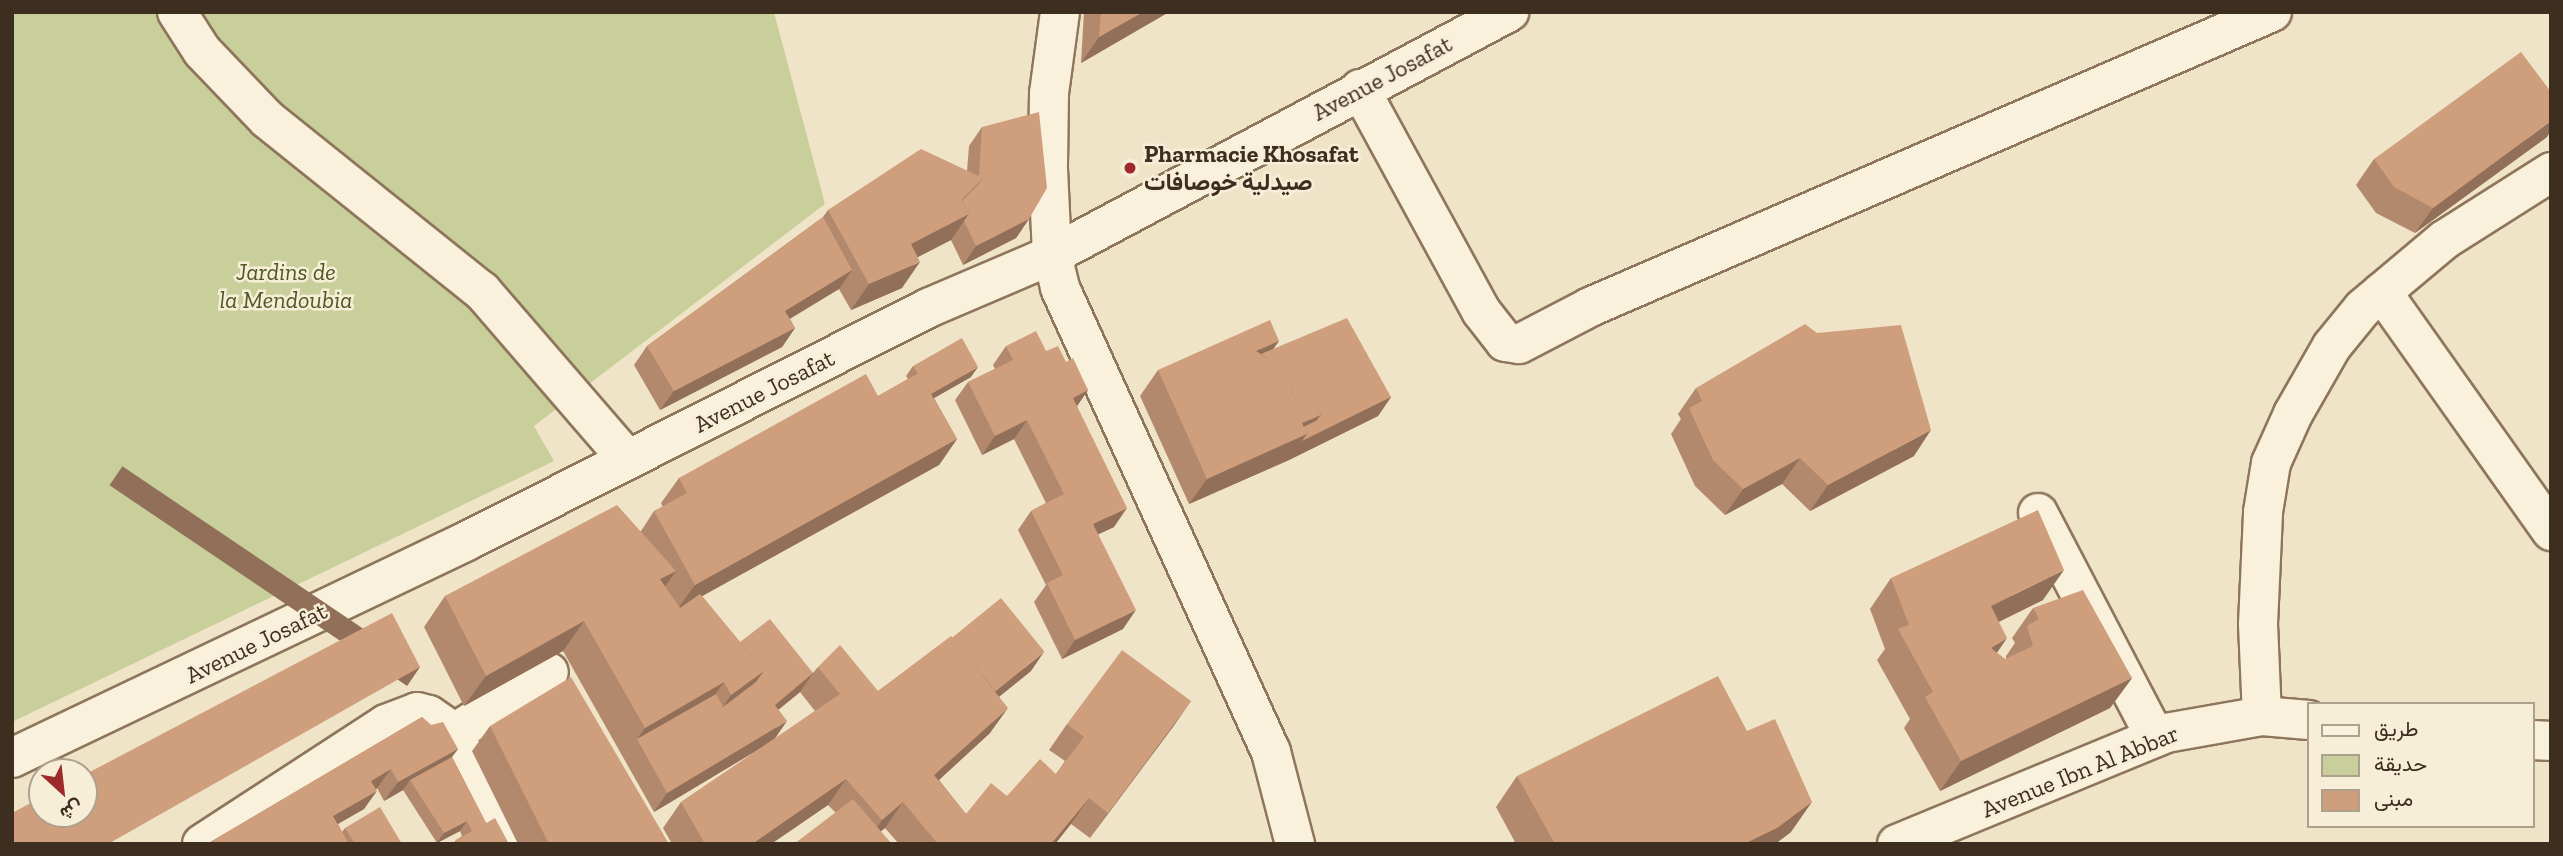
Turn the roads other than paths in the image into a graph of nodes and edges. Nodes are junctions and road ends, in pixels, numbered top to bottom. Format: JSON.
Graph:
{"nodes":[{"id":1,"x":177,"y":12,"type":"edge"},
{"id":2,"x":1060,"y":12,"type":"edge"},
{"id":3,"x":1510,"y":12,"type":"edge"},
{"id":4,"x":2272,"y":12,"type":"edge"},
{"id":5,"x":1360,"y":89,"type":"junction"},
{"id":6,"x":2551,"y":172,"type":"edge"},
{"id":7,"x":1052,"y":255,"type":"junction"},
{"id":8,"x":2382,"y":292,"type":"junction"},
{"id":9,"x":628,"y":460,"type":"junction"},
{"id":10,"x":2038,"y":513,"type":"edge"},
{"id":11,"x":2551,"y":531,"type":"edge"},
{"id":12,"x":549,"y":672,"type":"edge"},
{"id":13,"x":2262,"y":716,"type":"junction"},
{"id":14,"x":2308,"y":720,"type":"edge"},
{"id":15,"x":453,"y":734,"type":"junction"},
{"id":16,"x":2155,"y":737,"type":"junction"},
{"id":17,"x":12,"y":758,"type":"edge"},
{"id":18,"x":202,"y":844,"type":"edge"},
{"id":19,"x":508,"y":844,"type":"edge"},
{"id":20,"x":1295,"y":844,"type":"edge"},
{"id":21,"x":1897,"y":844,"type":"edge"}],
"edges":[{"from":1,"to":9,"type":"street"},
{"from":2,"to":7,"type":"street"},
{"from":3,"to":5,"type":"street","name":"Avenue Josafat"},
{"from":4,"to":5,"type":"street"},
{"from":5,"to":7,"type":"street","name":"Avenue Josafat"},
{"from":6,"to":8,"type":"street"},
{"from":7,"to":9,"type":"street","name":"Avenue Josafat"},
{"from":7,"to":20,"type":"street"},
{"from":8,"to":11,"type":"street"},
{"from":8,"to":13,"type":"street"},
{"from":9,"to":17,"type":"street","name":"Avenue Josafat"},
{"from":10,"to":16,"type":"street"},
{"from":12,"to":15,"type":"street"},
{"from":13,"to":14,"type":"street","name":"Avenue Ibn Al Abbar"},
{"from":13,"to":16,"type":"street","name":"Avenue Ibn Al Abbar"},
{"from":15,"to":18,"type":"street"},
{"from":15,"to":19,"type":"street"},
{"from":16,"to":21,"type":"street","name":"Avenue Ibn Al Abbar"}]}
